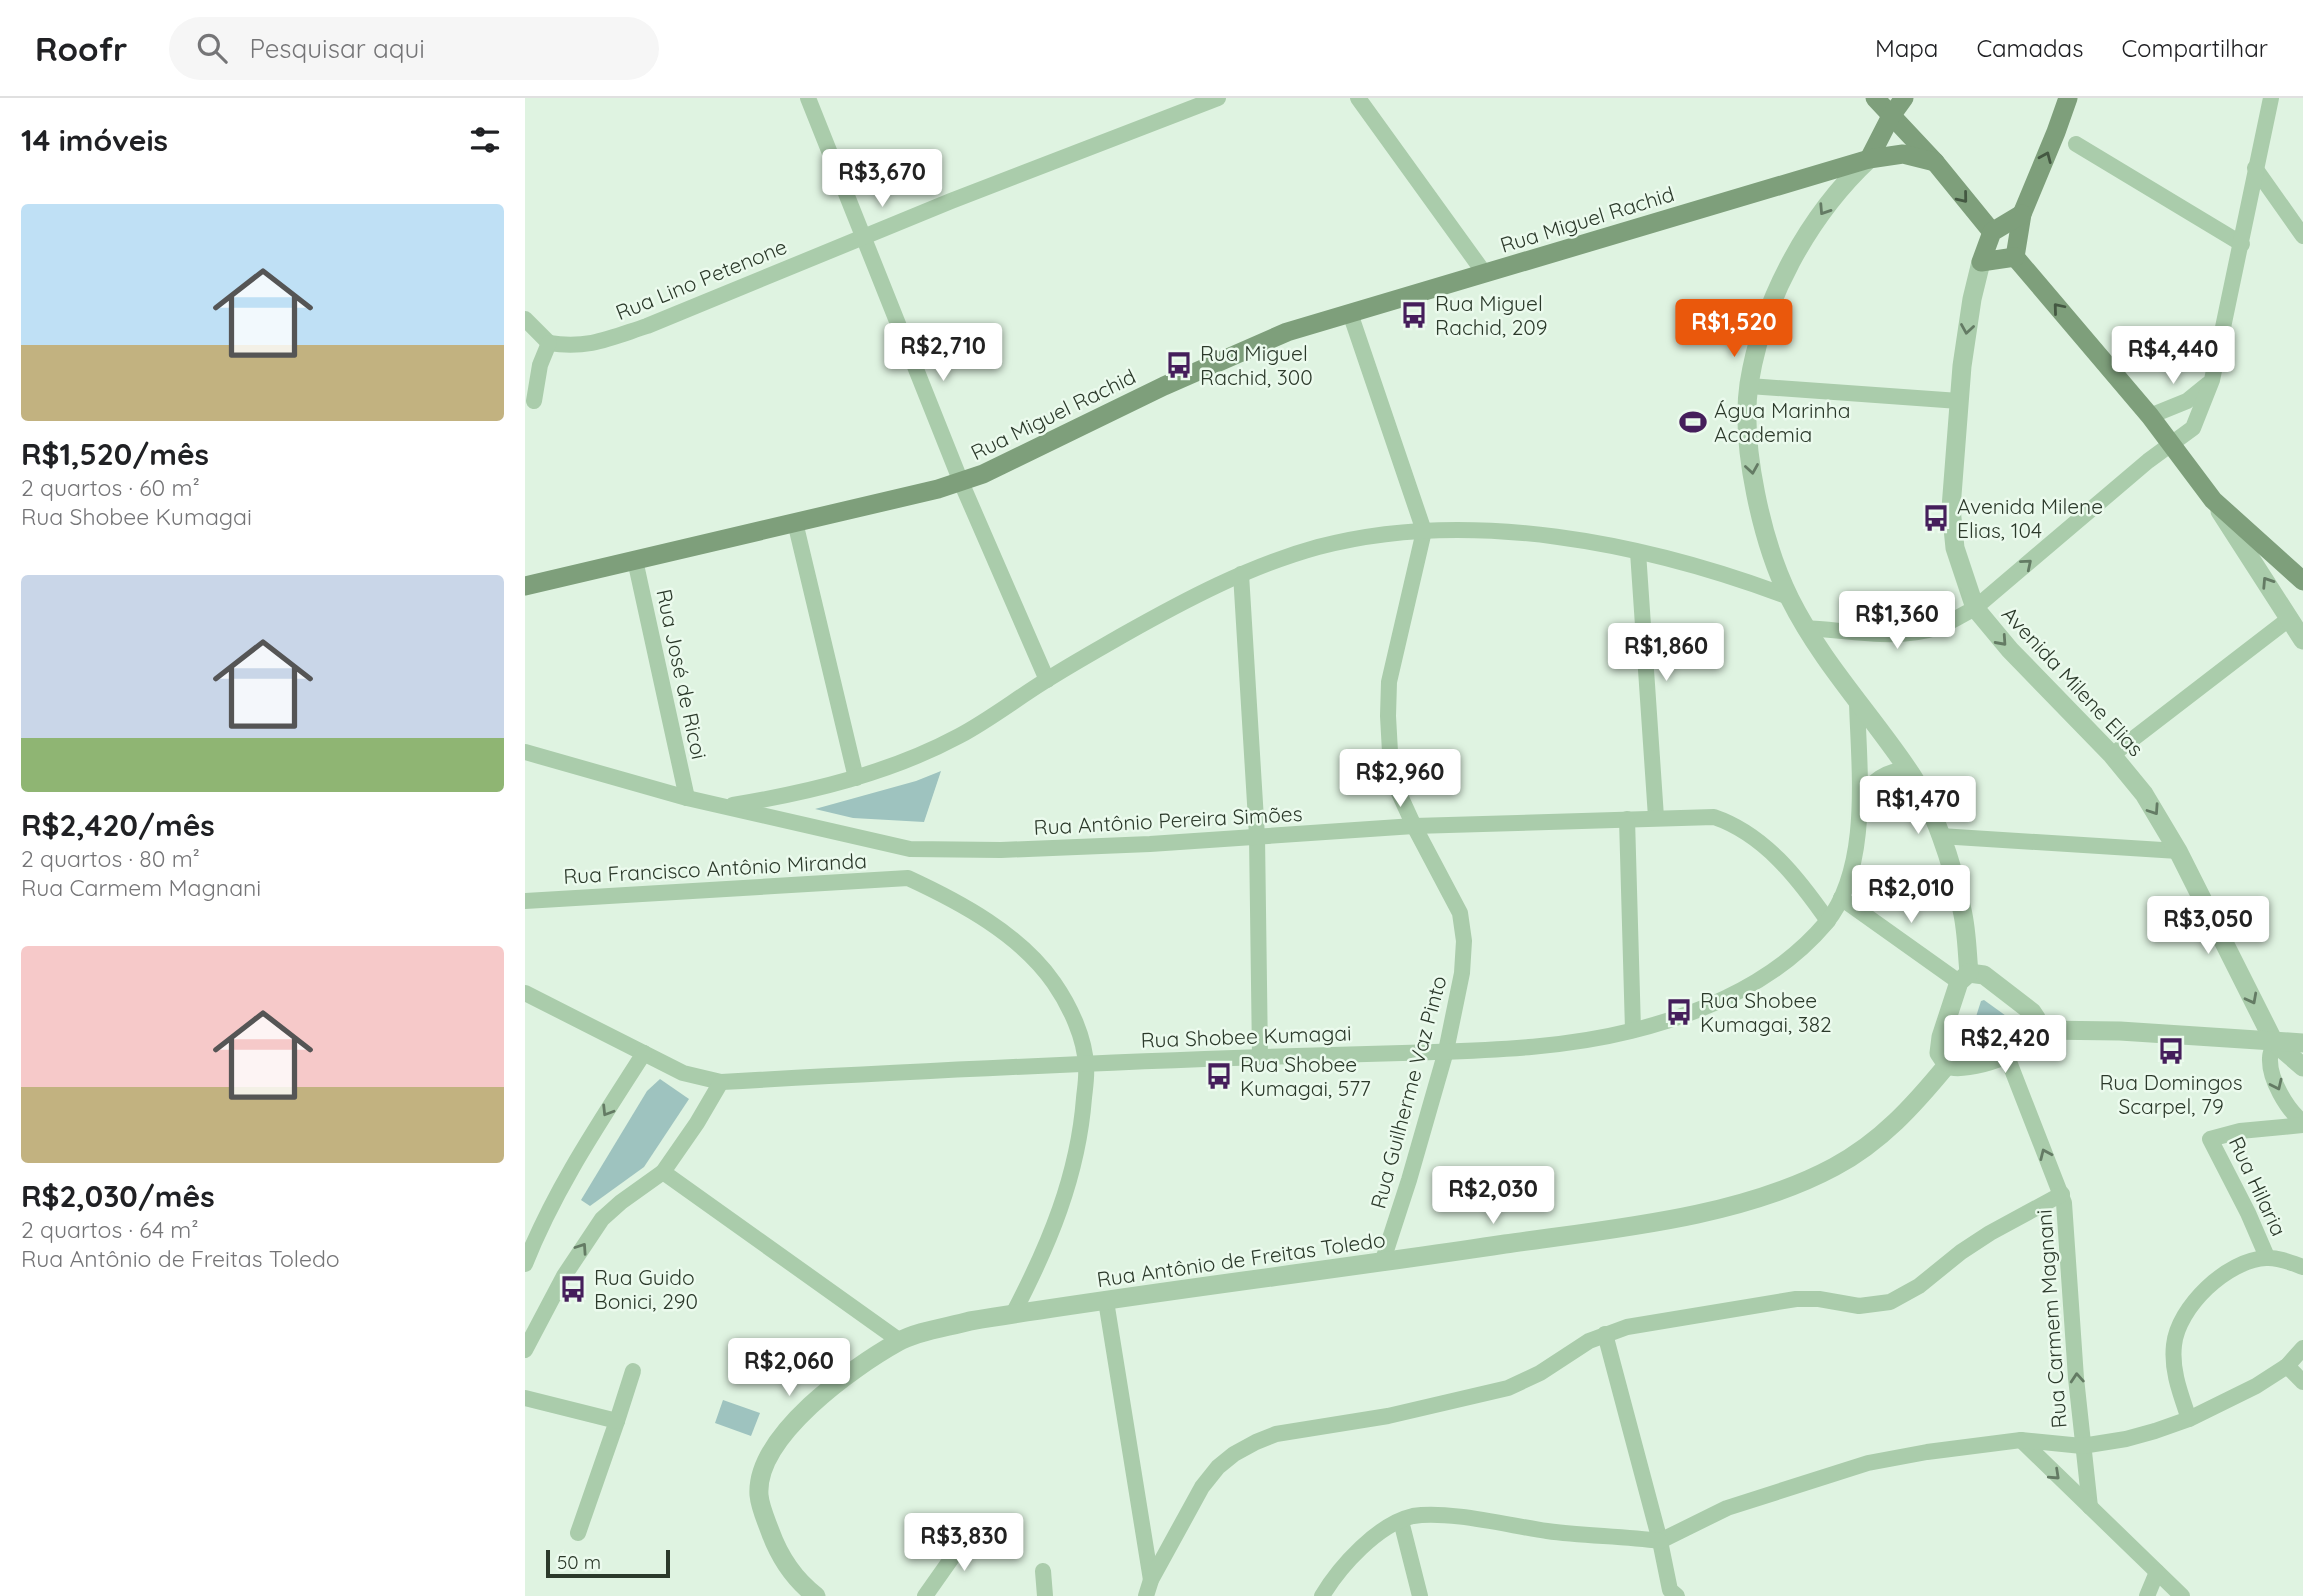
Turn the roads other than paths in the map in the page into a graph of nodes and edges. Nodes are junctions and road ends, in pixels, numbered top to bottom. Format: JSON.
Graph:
{"nodes":[{"id":1,"x":808,"y":98,"type":"edge"},
{"id":2,"x":1218,"y":98,"type":"edge"},
{"id":3,"x":1358,"y":98,"type":"edge"},
{"id":4,"x":1875,"y":98,"type":"edge"},
{"id":5,"x":1905,"y":98,"type":"edge"},
{"id":6,"x":2068,"y":98,"type":"edge"},
{"id":7,"x":2271,"y":98,"type":"edge"},
{"id":8,"x":1891,"y":116,"type":"junction"},
{"id":9,"x":2076,"y":144,"type":"dead end"},
{"id":10,"x":1869,"y":159,"type":"junction"},
{"id":11,"x":1935,"y":162,"type":"junction"},
{"id":12,"x":2256,"y":168,"type":"junction"},
{"id":13,"x":2022,"y":214,"type":"junction"},
{"id":14,"x":1992,"y":232,"type":"junction"},
{"id":15,"x":863,"y":236,"type":"junction"},
{"id":16,"x":2303,"y":236,"type":"edge"},
{"id":17,"x":2242,"y":244,"type":"junction"},
{"id":18,"x":2015,"y":257,"type":"junction"},
{"id":19,"x":1981,"y":262,"type":"junction"},
{"id":20,"x":1485,"y":274,"type":"junction"},
{"id":21,"x":1350,"y":313,"type":"junction"},
{"id":22,"x":525,"y":319,"type":"edge"},
{"id":23,"x":549,"y":343,"type":"junction"},
{"id":24,"x":2212,"y":380,"type":"junction"},
{"id":25,"x":1749,"y":386,"type":"junction"},
{"id":26,"x":534,"y":401,"type":"dead end"},
{"id":27,"x":1959,"y":401,"type":"junction"},
{"id":28,"x":2150,"y":416,"type":"junction"},
{"id":29,"x":2172,"y":445,"type":"junction"},
{"id":30,"x":961,"y":482,"type":"junction"},
{"id":31,"x":2213,"y":500,"type":"junction"},
{"id":32,"x":795,"y":522,"type":"junction"},
{"id":33,"x":1424,"y":531,"type":"junction"},
{"id":34,"x":1639,"y":552,"type":"junction"},
{"id":35,"x":635,"y":560,"type":"junction"},
{"id":36,"x":1241,"y":574,"type":"junction"},
{"id":37,"x":2303,"y":581,"type":"edge"},
{"id":38,"x":525,"y":586,"type":"edge"},
{"id":39,"x":1789,"y":597,"type":"junction"},
{"id":40,"x":1975,"y":608,"type":"junction"},
{"id":41,"x":2290,"y":618,"type":"junction"},
{"id":42,"x":1805,"y":628,"type":"junction"},
{"id":43,"x":2303,"y":640,"type":"edge"},
{"id":44,"x":1047,"y":680,"type":"junction"},
{"id":45,"x":1857,"y":703,"type":"junction"},
{"id":46,"x":525,"y":752,"type":"edge"},
{"id":47,"x":2112,"y":755,"type":"junction"},
{"id":48,"x":1909,"y":770,"type":"junction"},
{"id":49,"x":856,"y":778,"type":"junction"},
{"id":50,"x":687,"y":798,"type":"junction"},
{"id":51,"x":1860,"y":800,"type":"junction"},
{"id":52,"x":724,"y":807,"type":"junction"},
{"id":53,"x":1656,"y":817,"type":"junction"},
{"id":54,"x":1627,"y":819,"type":"junction"},
{"id":55,"x":1414,"y":826,"type":"junction"},
{"id":56,"x":1257,"y":836,"type":"junction"},
{"id":57,"x":1940,"y":836,"type":"junction"},
{"id":58,"x":911,"y":849,"type":"junction"},
{"id":59,"x":2178,"y":851,"type":"junction"},
{"id":60,"x":908,"y":878,"type":"junction"},
{"id":61,"x":1842,"y":898,"type":"junction"},
{"id":62,"x":525,"y":901,"type":"edge"},
{"id":63,"x":1828,"y":921,"type":"junction"},
{"id":64,"x":1964,"y":978,"type":"junction"},
{"id":65,"x":525,"y":993,"type":"edge"},
{"id":66,"x":1633,"y":1030,"type":"junction"},
{"id":67,"x":2041,"y":1030,"type":"junction"},
{"id":68,"x":2274,"y":1042,"type":"junction"},
{"id":69,"x":2303,"y":1043,"type":"edge"},
{"id":70,"x":1446,"y":1051,"type":"junction"},
{"id":71,"x":644,"y":1054,"type":"junction"},
{"id":72,"x":2006,"y":1054,"type":"junction"},
{"id":73,"x":1260,"y":1057,"type":"junction"},
{"id":74,"x":1947,"y":1065,"type":"junction"},
{"id":75,"x":1087,"y":1066,"type":"junction"},
{"id":76,"x":2303,"y":1067,"type":"edge"},
{"id":77,"x":721,"y":1082,"type":"junction"},
{"id":78,"x":2303,"y":1124,"type":"edge"},
{"id":79,"x":663,"y":1172,"type":"junction"},
{"id":80,"x":2062,"y":1194,"type":"junction"},
{"id":81,"x":2267,"y":1257,"type":"junction"},
{"id":82,"x":1382,"y":1262,"type":"junction"},
{"id":83,"x":525,"y":1264,"type":"edge"},
{"id":84,"x":2303,"y":1267,"type":"edge"},
{"id":85,"x":1106,"y":1301,"type":"junction"},
{"id":86,"x":1013,"y":1314,"type":"junction"},
{"id":87,"x":1605,"y":1334,"type":"junction"},
{"id":88,"x":900,"y":1340,"type":"junction"},
{"id":89,"x":2303,"y":1348,"type":"edge"},
{"id":90,"x":525,"y":1350,"type":"edge"},
{"id":91,"x":2287,"y":1366,"type":"junction"},
{"id":92,"x":633,"y":1371,"type":"dead end"},
{"id":93,"x":2303,"y":1382,"type":"edge"},
{"id":94,"x":525,"y":1398,"type":"edge"},
{"id":95,"x":2189,"y":1419,"type":"junction"},
{"id":96,"x":617,"y":1421,"type":"junction"},
{"id":97,"x":2021,"y":1440,"type":"junction"},
{"id":98,"x":2083,"y":1446,"type":"junction"},
{"id":99,"x":2090,"y":1507,"type":"junction"},
{"id":100,"x":1401,"y":1521,"type":"junction"},
{"id":101,"x":973,"y":1528,"type":"dead end"},
{"id":102,"x":578,"y":1533,"type":"dead end"},
{"id":103,"x":1660,"y":1541,"type":"junction"},
{"id":104,"x":1043,"y":1570,"type":"dead end"},
{"id":105,"x":2157,"y":1572,"type":"junction"},
{"id":106,"x":1151,"y":1580,"type":"junction"},
{"id":107,"x":1672,"y":1594,"type":"edge"},
{"id":108,"x":815,"y":1596,"type":"edge"},
{"id":109,"x":925,"y":1596,"type":"edge"},
{"id":110,"x":1045,"y":1596,"type":"edge"},
{"id":111,"x":1146,"y":1596,"type":"edge"},
{"id":112,"x":1322,"y":1596,"type":"edge"},
{"id":113,"x":1420,"y":1596,"type":"edge"},
{"id":114,"x":2147,"y":1596,"type":"edge"},
{"id":115,"x":2182,"y":1596,"type":"edge"}],
"edges":[{"from":1,"to":15,"type":"street"},
{"from":2,"to":15,"type":"street","name":"Rua Lino Petenone"},
{"from":3,"to":20,"type":"street"},
{"from":4,"to":8,"type":"main road"},
{"from":5,"to":8,"type":"main road"},
{"from":13,"to":6,"type":"main road","one_way":true},
{"from":7,"to":12,"type":"street"},
{"from":8,"to":10,"type":"main road"},
{"from":8,"to":11,"type":"main road"},
{"from":9,"to":17,"type":"street"},
{"from":10,"to":11,"type":"main road","name":"Rua Miguel Rachid"},
{"from":10,"to":20,"type":"main road","name":"Rua Miguel Rachid"},
{"from":10,"to":25,"type":"street","one_way":true},
{"from":11,"to":14,"type":"main road","one_way":true},
{"from":12,"to":16,"type":"street"},
{"from":12,"to":17,"type":"street"},
{"from":13,"to":14,"type":"main road"},
{"from":13,"to":18,"type":"main road"},
{"from":14,"to":19,"type":"main road","name":"Avenida Milene Elias"},
{"from":15,"to":23,"type":"street","name":"Rua Lino Petenone"},
{"from":15,"to":30,"type":"street"},
{"from":17,"to":24,"type":"street"},
{"from":18,"to":19,"type":"main road"},
{"from":28,"to":18,"type":"main road","one_way":true},
{"from":19,"to":27,"type":"street","name":"Avenida Milene Elias","one_way":true},
{"from":20,"to":21,"type":"main road","name":"Rua Miguel Rachid"},
{"from":21,"to":30,"type":"main road","name":"Rua Miguel Rachid"},
{"from":21,"to":33,"type":"street"},
{"from":22,"to":23,"type":"street"},
{"from":23,"to":26,"type":"street"},
{"from":24,"to":28,"type":"street"},
{"from":24,"to":29,"type":"street"},
{"from":25,"to":27,"type":"street"},
{"from":25,"to":39,"type":"street","one_way":true},
{"from":27,"to":40,"type":"street","name":"Avenida Milene Elias"},
{"from":28,"to":29,"type":"main road"},
{"from":29,"to":31,"type":"main road"},
{"from":40,"to":29,"type":"street","one_way":true},
{"from":30,"to":32,"type":"main road","name":"Rua Miguel Rachid"},
{"from":30,"to":44,"type":"street"},
{"from":31,"to":37,"type":"main road"},
{"from":41,"to":31,"type":"street","one_way":true},
{"from":32,"to":35,"type":"main road","name":"Rua Miguel Rachid"},
{"from":32,"to":49,"type":"street"},
{"from":33,"to":34,"type":"street","name":"Rua Antônio Pereira Simões"},
{"from":33,"to":36,"type":"street","name":"Rua Antônio Pereira Simões"},
{"from":33,"to":55,"type":"street","name":"Rua Guilherme Vaz Pinto"},
{"from":34,"to":39,"type":"street","name":"Rua Antônio Pereira Simões"},
{"from":34,"to":53,"type":"street"},
{"from":35,"to":38,"type":"main road","name":"Rua Miguel Rachid"},
{"from":35,"to":50,"type":"street","name":"Rua José de Ricoi"},
{"from":36,"to":44,"type":"street","name":"Rua Antônio Pereira Simões"},
{"from":36,"to":56,"type":"street"},
{"from":39,"to":42,"type":"street"},
{"from":40,"to":42,"type":"street"},
{"from":40,"to":47,"type":"street","name":"Avenida Milene Elias","one_way":true},
{"from":41,"to":43,"type":"street"},
{"from":41,"to":47,"type":"street"},
{"from":42,"to":45,"type":"street"},
{"from":44,"to":49,"type":"street","name":"Rua Antônio Pereira Simões"},
{"from":45,"to":48,"type":"street"},
{"from":45,"to":51,"type":"street","name":"Rua Shobee Kumagai"},
{"from":46,"to":50,"type":"street","name":"Rua Antônio Pereira Simões"},
{"from":47,"to":59,"type":"street","name":"Avenida Milene Elias","one_way":true},
{"from":48,"to":51,"type":"street"},
{"from":48,"to":57,"type":"street"},
{"from":49,"to":52,"type":"street","name":"Rua Antônio Pereira Simões"},
{"from":50,"to":52,"type":"street","name":"Rua Antônio Pereira Simões"},
{"from":51,"to":61,"type":"street","name":"Rua Shobee Kumagai"},
{"from":52,"to":58,"type":"street","name":"Rua Antônio Pereira Simões"},
{"from":53,"to":54,"type":"street","name":"Rua Antônio Pereira Simões"},
{"from":53,"to":63,"type":"street","name":"Rua Antônio Pereira Simões"},
{"from":54,"to":55,"type":"street","name":"Rua Antônio Pereira Simões"},
{"from":54,"to":66,"type":"street"},
{"from":55,"to":56,"type":"street","name":"Rua Antônio Pereira Simões"},
{"from":55,"to":70,"type":"street","name":"Rua Guilherme Vaz Pinto"},
{"from":56,"to":58,"type":"street","name":"Rua Antônio Pereira Simões"},
{"from":56,"to":73,"type":"street"},
{"from":57,"to":59,"type":"street"},
{"from":57,"to":64,"type":"street"},
{"from":58,"to":60,"type":"street"},
{"from":59,"to":68,"type":"street","name":"Avenida Milene Elias","one_way":true},
{"from":60,"to":62,"type":"street","name":"Rua Francisco Antônio Miranda"},
{"from":60,"to":75,"type":"street"},
{"from":61,"to":63,"type":"street","name":"Rua Shobee Kumagai"},
{"from":61,"to":64,"type":"street"},
{"from":63,"to":66,"type":"street","name":"Rua Shobee Kumagai"},
{"from":64,"to":67,"type":"street"},
{"from":64,"to":74,"type":"street"},
{"from":65,"to":71,"type":"street","name":"Rua Shobee Kumagai"},
{"from":66,"to":70,"type":"street","name":"Rua Shobee Kumagai"},
{"from":67,"to":68,"type":"street"},
{"from":67,"to":72,"type":"street"},
{"from":68,"to":69,"type":"street"},
{"from":68,"to":76,"type":"street","name":"Avenida Milene Elias"},
{"from":68,"to":78,"type":"street","name":"Avenida Milene Elias","one_way":true},
{"from":70,"to":73,"type":"street","name":"Rua Shobee Kumagai"},
{"from":70,"to":82,"type":"street","name":"Rua Guilherme Vaz Pinto"},
{"from":71,"to":77,"type":"street","name":"Rua Shobee Kumagai"},
{"from":71,"to":83,"type":"street","one_way":true},
{"from":72,"to":74,"type":"street"},
{"from":80,"to":72,"type":"street","name":"Rua Carmem Magnani","one_way":true},
{"from":73,"to":75,"type":"street","name":"Rua Shobee Kumagai"},
{"from":74,"to":82,"type":"street","name":"Rua Antônio de Freitas Toledo"},
{"from":75,"to":77,"type":"street","name":"Rua Shobee Kumagai"},
{"from":75,"to":86,"type":"street"},
{"from":77,"to":79,"type":"street"},
{"from":78,"to":81,"type":"street","name":"Rua Hilaria"},
{"from":79,"to":88,"type":"street"},
{"from":90,"to":79,"type":"street","one_way":true},
{"from":80,"to":87,"type":"street"},
{"from":98,"to":80,"type":"street","name":"Rua Carmem Magnani","one_way":true},
{"from":81,"to":84,"type":"street"},
{"from":81,"to":95,"type":"street"},
{"from":82,"to":85,"type":"street","name":"Rua Antônio de Freitas Toledo"},
{"from":85,"to":86,"type":"street","name":"Rua Antônio de Freitas Toledo"},
{"from":85,"to":106,"type":"street"},
{"from":86,"to":88,"type":"street","name":"Rua Antônio de Freitas Toledo"},
{"from":87,"to":103,"type":"street"},
{"from":87,"to":106,"type":"street"},
{"from":88,"to":108,"type":"street","name":"Rua Antônio de Freitas Toledo"},
{"from":89,"to":91,"type":"street"},
{"from":91,"to":93,"type":"street"},
{"from":91,"to":95,"type":"street"},
{"from":92,"to":96,"type":"street"},
{"from":94,"to":96,"type":"street"},
{"from":95,"to":98,"type":"street"},
{"from":96,"to":102,"type":"street"},
{"from":97,"to":98,"type":"street"},
{"from":97,"to":99,"type":"street","one_way":true},
{"from":97,"to":103,"type":"street"},
{"from":98,"to":99,"type":"street","name":"Rua Carmem Magnani"},
{"from":99,"to":105,"type":"street"},
{"from":100,"to":103,"type":"street"},
{"from":100,"to":112,"type":"street"},
{"from":100,"to":113,"type":"street"},
{"from":101,"to":109,"type":"street"},
{"from":103,"to":107,"type":"street"},
{"from":104,"to":110,"type":"street"},
{"from":105,"to":114,"type":"street"},
{"from":105,"to":115,"type":"street"},
{"from":106,"to":111,"type":"street"}]}
